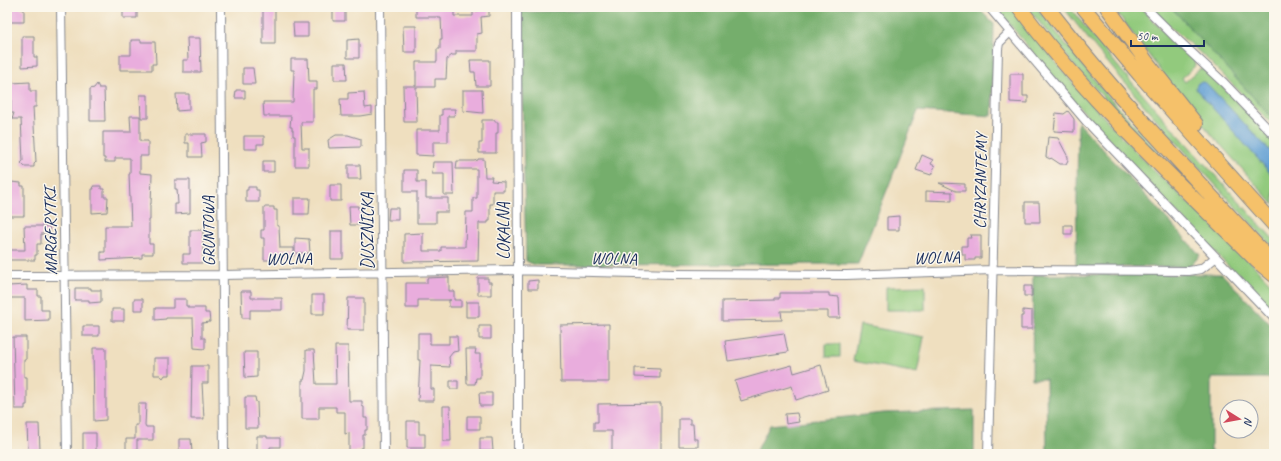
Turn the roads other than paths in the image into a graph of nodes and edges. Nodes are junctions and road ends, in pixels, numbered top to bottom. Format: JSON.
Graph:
{"nodes":[{"id":1,"x":61,"y":7,"type":"edge"},
{"id":2,"x":221,"y":7,"type":"edge"},
{"id":3,"x":380,"y":7,"type":"edge"},
{"id":4,"x":517,"y":7,"type":"edge"},
{"id":5,"x":989,"y":7,"type":"edge"},
{"id":6,"x":1019,"y":7,"type":"edge"},
{"id":7,"x":1047,"y":7,"type":"edge"},
{"id":8,"x":1084,"y":7,"type":"edge"},
{"id":9,"x":1108,"y":7,"type":"edge"},
{"id":10,"x":1145,"y":7,"type":"edge"},
{"id":11,"x":1010,"y":33,"type":"junction"},
{"id":12,"x":1274,"y":135,"type":"edge"},
{"id":13,"x":1274,"y":221,"type":"edge"},
{"id":14,"x":1274,"y":225,"type":"edge"},
{"id":15,"x":1215,"y":258,"type":"junction"},
{"id":16,"x":1274,"y":264,"type":"edge"},
{"id":17,"x":518,"y":270,"type":"junction"},
{"id":18,"x":992,"y":270,"type":"junction"},
{"id":19,"x":382,"y":271,"type":"junction"},
{"id":20,"x":65,"y":275,"type":"junction"},
{"id":21,"x":224,"y":275,"type":"junction"},
{"id":22,"x":1274,"y":275,"type":"edge"},
{"id":23,"x":7,"y":276,"type":"edge"},
{"id":24,"x":1274,"y":318,"type":"edge"},
{"id":25,"x":67,"y":454,"type":"edge"},
{"id":26,"x":224,"y":454,"type":"edge"},
{"id":27,"x":384,"y":454,"type":"edge"},
{"id":28,"x":518,"y":454,"type":"edge"},
{"id":29,"x":988,"y":454,"type":"edge"}],
"edges":[{"from":1,"to":20,"type":"street","name":"MARGERYTKI"},
{"from":2,"to":21,"type":"street","name":"GRUNTOWA"},
{"from":3,"to":19,"type":"street","name":"DUSZNICKA"},
{"from":4,"to":17,"type":"street","name":"LOKALNA"},
{"from":5,"to":11,"type":"street"},
{"from":6,"to":22,"type":"highway"},
{"from":7,"to":16,"type":"highway"},
{"from":8,"to":14,"type":"highway"},
{"from":9,"to":13,"type":"highway"},
{"from":10,"to":12,"type":"street"},
{"from":11,"to":15,"type":"street"},
{"from":11,"to":18,"type":"street","name":"CHRYZANTEMY"},
{"from":15,"to":18,"type":"street","name":"WOLNA"},
{"from":15,"to":24,"type":"street"},
{"from":17,"to":18,"type":"street","name":"WOLNA"},
{"from":17,"to":19,"type":"street","name":"WOLNA"},
{"from":17,"to":28,"type":"street","name":"LOKALNA"},
{"from":18,"to":29,"type":"street","name":"CHRYZANTEMY"},
{"from":19,"to":21,"type":"street","name":"WOLNA"},
{"from":19,"to":27,"type":"street","name":"DUSZNICKA"},
{"from":20,"to":21,"type":"street","name":"WOLNA"},
{"from":20,"to":23,"type":"street","name":"WOLNA"},
{"from":20,"to":25,"type":"street","name":"MARGERYTKI"},
{"from":21,"to":26,"type":"street","name":"GRUNTOWA"}]}
